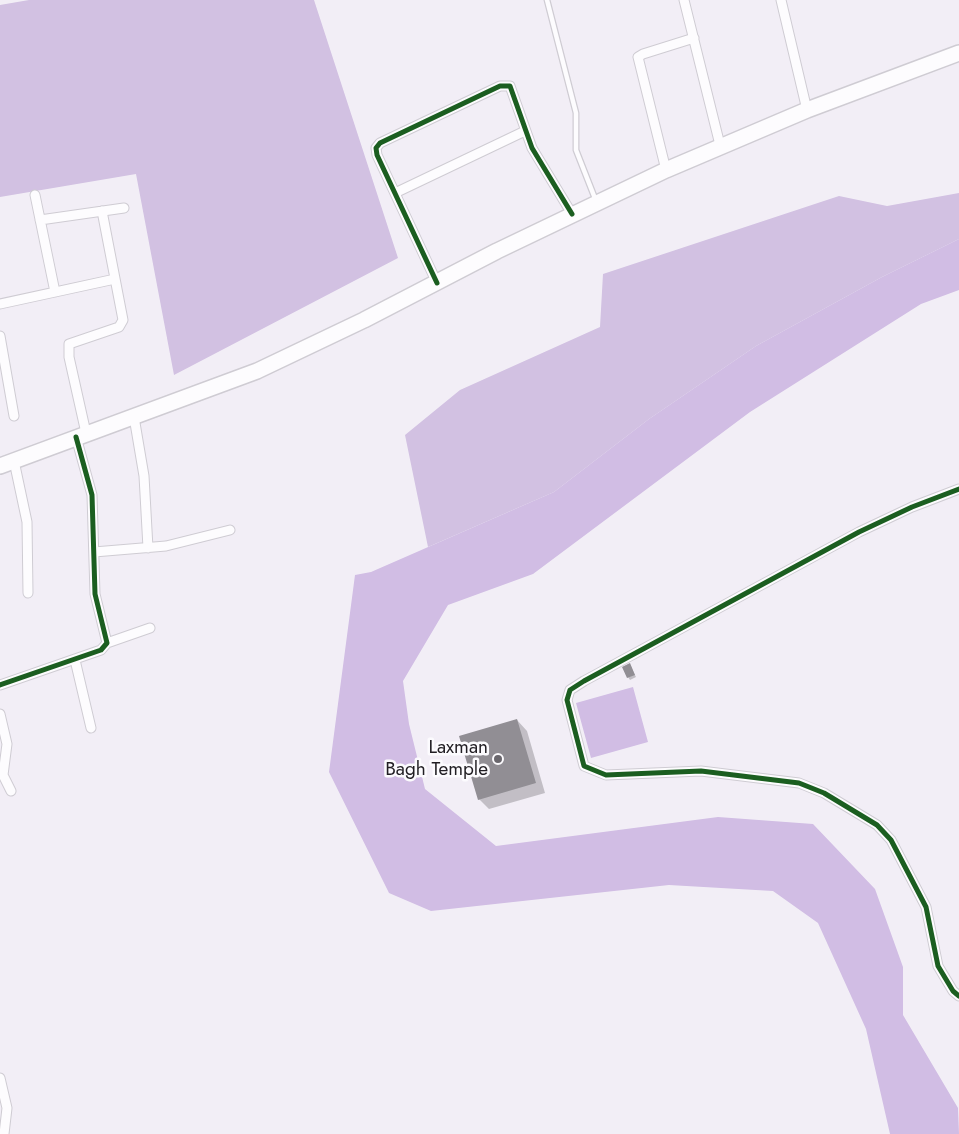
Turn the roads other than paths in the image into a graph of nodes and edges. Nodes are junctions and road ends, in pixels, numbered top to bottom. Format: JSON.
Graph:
{"nodes":[{"id":1,"x":547,"y":0,"type":"edge"},
{"id":2,"x":684,"y":0,"type":"edge"},
{"id":3,"x":781,"y":0,"type":"edge"},
{"id":4,"x":694,"y":38,"type":"junction"},
{"id":5,"x":959,"y":54,"type":"edge"},
{"id":6,"x":807,"y":110,"type":"junction"},
{"id":7,"x":525,"y":131,"type":"junction"},
{"id":8,"x":720,"y":145,"type":"junction"},
{"id":9,"x":666,"y":170,"type":"junction"},
{"id":10,"x":395,"y":194,"type":"junction"},
{"id":11,"x":35,"y":195,"type":"dead end"},
{"id":12,"x":597,"y":202,"type":"junction"},
{"id":13,"x":124,"y":208,"type":"dead end"},
{"id":14,"x":102,"y":211,"type":"junction"},
{"id":15,"x":572,"y":214,"type":"junction"},
{"id":16,"x":40,"y":220,"type":"junction"},
{"id":17,"x":115,"y":280,"type":"junction"},
{"id":18,"x":438,"y":283,"type":"junction"},
{"id":19,"x":55,"y":292,"type":"junction"},
{"id":20,"x":0,"y":304,"type":"edge"},
{"id":21,"x":0,"y":336,"type":"edge"},
{"id":22,"x":14,"y":416,"type":"dead end"},
{"id":23,"x":134,"y":417,"type":"junction"},
{"id":24,"x":81,"y":435,"type":"junction"},
{"id":25,"x":7,"y":463,"type":"edge"},
{"id":26,"x":959,"y":489,"type":"edge"},
{"id":27,"x":230,"y":530,"type":"dead end"},
{"id":28,"x":148,"y":548,"type":"junction"},
{"id":29,"x":94,"y":552,"type":"junction"},
{"id":30,"x":28,"y":593,"type":"dead end"},
{"id":31,"x":150,"y":628,"type":"dead end"},
{"id":32,"x":107,"y":643,"type":"junction"},
{"id":33,"x":75,"y":660,"type":"junction"},
{"id":34,"x":0,"y":685,"type":"edge"},
{"id":35,"x":0,"y":714,"type":"edge"},
{"id":36,"x":91,"y":728,"type":"dead end"},
{"id":37,"x":11,"y":791,"type":"dead end"},
{"id":38,"x":959,"y":996,"type":"edge"},
{"id":39,"x":0,"y":1078,"type":"edge"},
{"id":40,"x":4,"y":1134,"type":"edge"}],
"edges":[{"from":1,"to":12,"type":"lane"},
{"from":2,"to":4,"type":"street"},
{"from":3,"to":6,"type":"street"},
{"from":4,"to":8,"type":"street"},
{"from":4,"to":9,"type":"street"},
{"from":5,"to":6,"type":"main road"},
{"from":6,"to":8,"type":"main road"},
{"from":7,"to":10,"type":"street"},
{"from":7,"to":10,"type":"street"},
{"from":7,"to":15,"type":"street"},
{"from":8,"to":9,"type":"main road"},
{"from":9,"to":12,"type":"main road"},
{"from":10,"to":18,"type":"street"},
{"from":11,"to":16,"type":"street"},
{"from":12,"to":15,"type":"main road"},
{"from":13,"to":14,"type":"street"},
{"from":14,"to":16,"type":"street"},
{"from":14,"to":17,"type":"street"},
{"from":15,"to":18,"type":"main road"},
{"from":16,"to":19,"type":"street"},
{"from":17,"to":19,"type":"street"},
{"from":17,"to":24,"type":"street"},
{"from":18,"to":23,"type":"main road"},
{"from":19,"to":20,"type":"street"},
{"from":21,"to":22,"type":"street"},
{"from":23,"to":24,"type":"main road"},
{"from":23,"to":28,"type":"street"},
{"from":24,"to":25,"type":"main road"},
{"from":24,"to":29,"type":"street"},
{"from":25,"to":30,"type":"street"},
{"from":26,"to":38,"type":"street"},
{"from":27,"to":28,"type":"street"},
{"from":28,"to":29,"type":"street"},
{"from":29,"to":32,"type":"street"},
{"from":31,"to":32,"type":"street"},
{"from":32,"to":33,"type":"street"},
{"from":33,"to":34,"type":"street"},
{"from":33,"to":36,"type":"street"},
{"from":35,"to":37,"type":"street"},
{"from":39,"to":40,"type":"street"}]}
